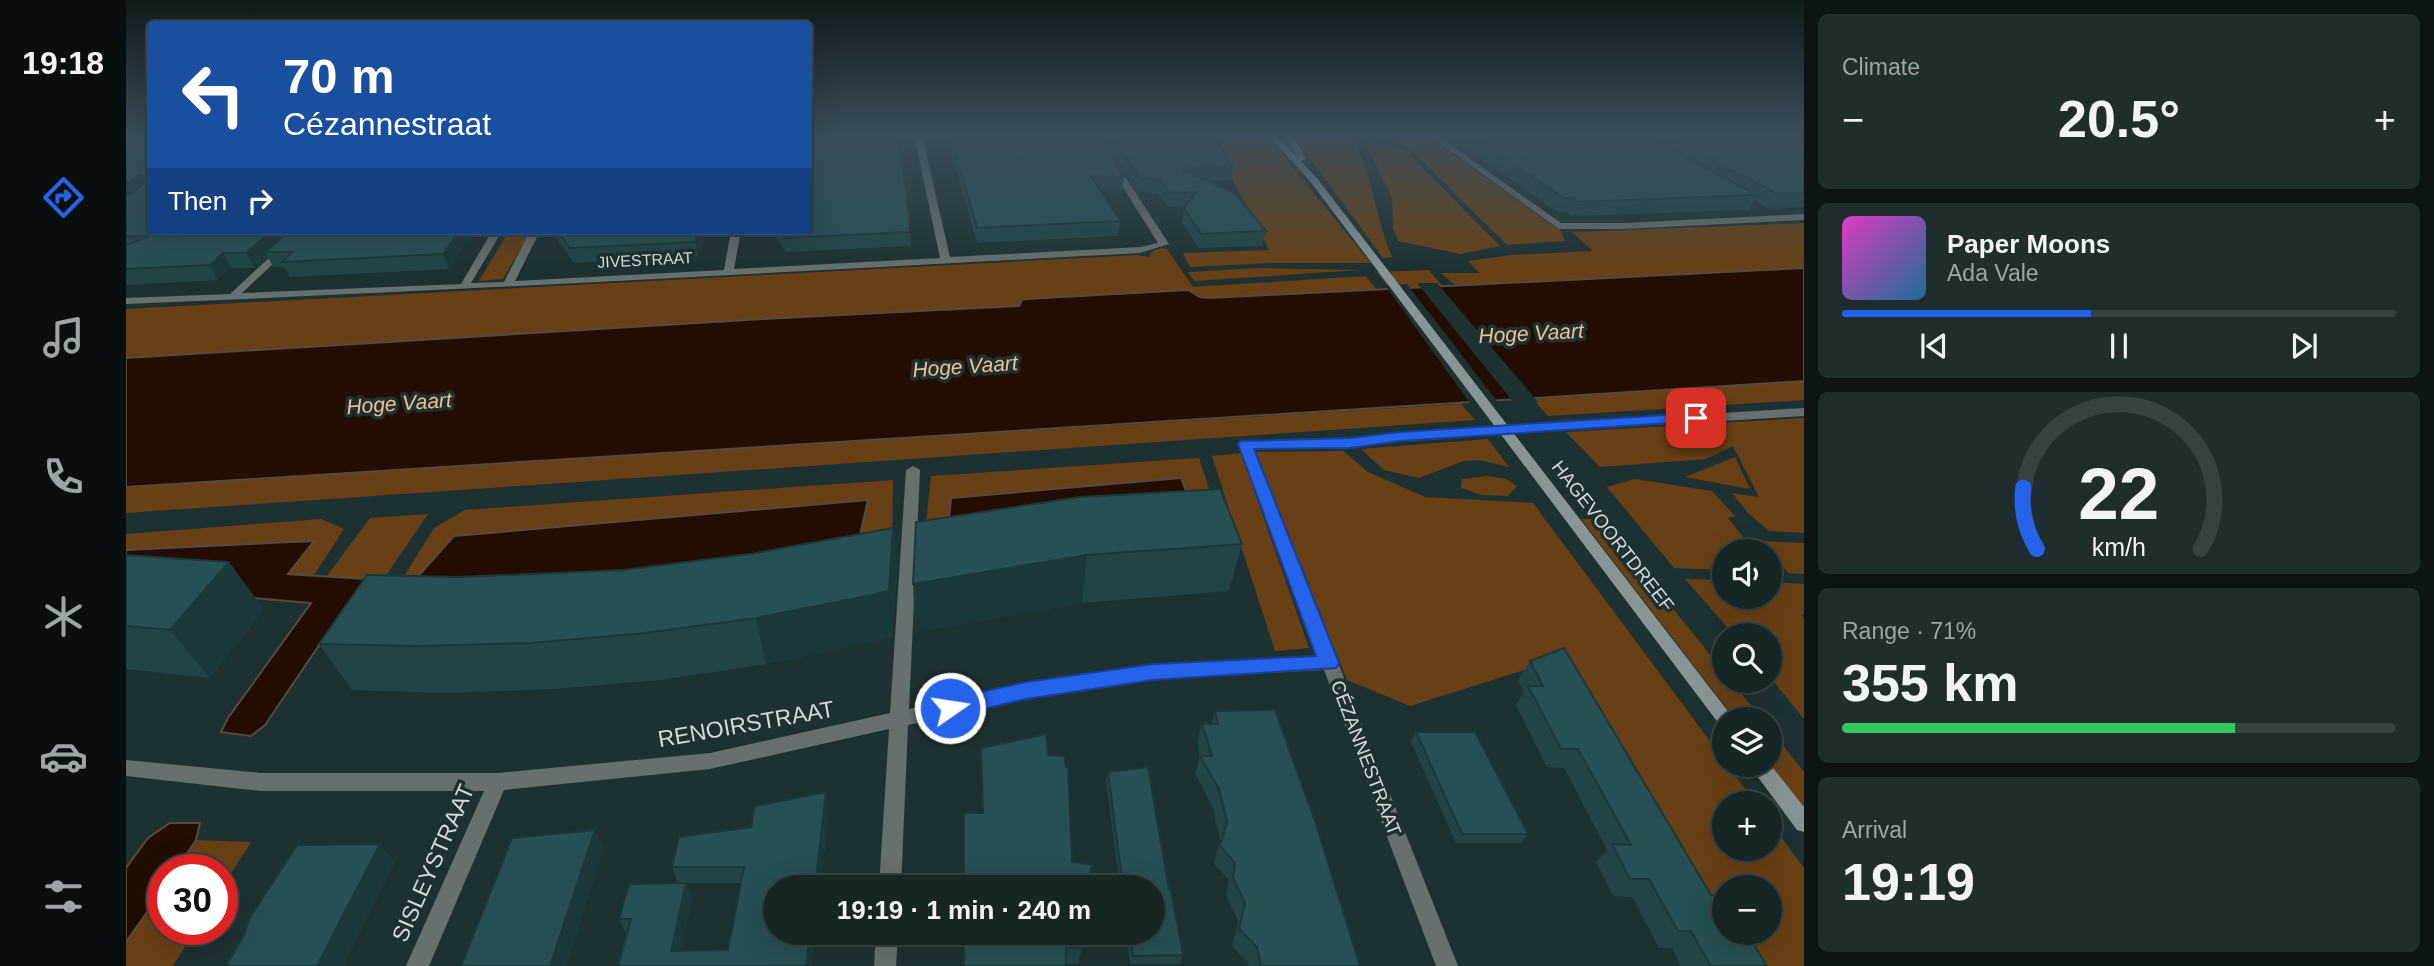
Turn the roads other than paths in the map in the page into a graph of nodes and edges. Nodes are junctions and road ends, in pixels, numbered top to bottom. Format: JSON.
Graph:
{"nodes":[{"id":1,"x":928,"y":180,"type":"edge"},
{"id":2,"x":1123,"y":180,"type":"edge"},
{"id":3,"x":1314,"y":180,"type":"edge"},
{"id":4,"x":1495,"y":180,"type":"edge"},
{"id":5,"x":1752,"y":206,"type":"edge"},
{"id":6,"x":1804,"y":217,"type":"edge"},
{"id":7,"x":1776,"y":218,"type":"junction"},
{"id":8,"x":299,"y":235,"type":"edge"},
{"id":9,"x":495,"y":235,"type":"edge"},
{"id":10,"x":533,"y":235,"type":"edge"},
{"id":11,"x":735,"y":235,"type":"edge"},
{"id":12,"x":946,"y":262,"type":"junction"},
{"id":13,"x":729,"y":271,"type":"junction"},
{"id":14,"x":508,"y":284,"type":"junction"},
{"id":15,"x":464,"y":287,"type":"junction"},
{"id":16,"x":232,"y":297,"type":"junction"},
{"id":17,"x":126,"y":302,"type":"edge"},
{"id":18,"x":1804,"y":412,"type":"edge"},
{"id":19,"x":913,"y":470,"type":"dead end"},
{"id":20,"x":1329,"y":663,"type":"junction"},
{"id":21,"x":1716,"y":707,"type":"edge"},
{"id":22,"x":900,"y":719,"type":"junction"},
{"id":23,"x":126,"y":768,"type":"edge"},
{"id":24,"x":1768,"y":777,"type":"edge"},
{"id":25,"x":498,"y":782,"type":"junction"},
{"id":26,"x":1804,"y":823,"type":"edge"},
{"id":27,"x":891,"y":875,"type":"edge"},
{"id":28,"x":886,"y":945,"type":"edge"},
{"id":29,"x":417,"y":966,"type":"edge"},
{"id":30,"x":885,"y":966,"type":"edge"},
{"id":31,"x":1447,"y":966,"type":"edge"}],
"edges":[{"from":1,"to":12,"type":"street"},
{"from":2,"to":12,"type":"street","name":"JIVESTRAAT"},
{"from":3,"to":21,"type":"main road","name":"HAGEVOORTDREEF"},
{"from":4,"to":7,"type":"street"},
{"from":5,"to":7,"type":"street"},
{"from":6,"to":7,"type":"street"},
{"from":8,"to":16,"type":"street"},
{"from":9,"to":15,"type":"street"},
{"from":10,"to":14,"type":"street"},
{"from":11,"to":13,"type":"street"},
{"from":12,"to":13,"type":"street","name":"JIVESTRAAT"},
{"from":13,"to":14,"type":"street","name":"JIVESTRAAT"},
{"from":14,"to":15,"type":"street","name":"JIVESTRAAT"},
{"from":15,"to":16,"type":"street","name":"JIVESTRAAT"},
{"from":16,"to":17,"type":"street","name":"JIVESTRAAT"},
{"from":18,"to":20,"type":"street","name":"CÉZANNESTRAAT"},
{"from":19,"to":22,"type":"street"},
{"from":20,"to":22,"type":"street","name":"RENOIRSTRAAT"},
{"from":20,"to":31,"type":"street","name":"CÉZANNESTRAAT"},
{"from":22,"to":25,"type":"street","name":"RENOIRSTRAAT"},
{"from":22,"to":27,"type":"street"},
{"from":23,"to":25,"type":"street","name":"RENOIRSTRAAT"},
{"from":24,"to":26,"type":"main road"},
{"from":25,"to":29,"type":"street","name":"SISLEYSTRAAT"},
{"from":28,"to":30,"type":"street"}]}
